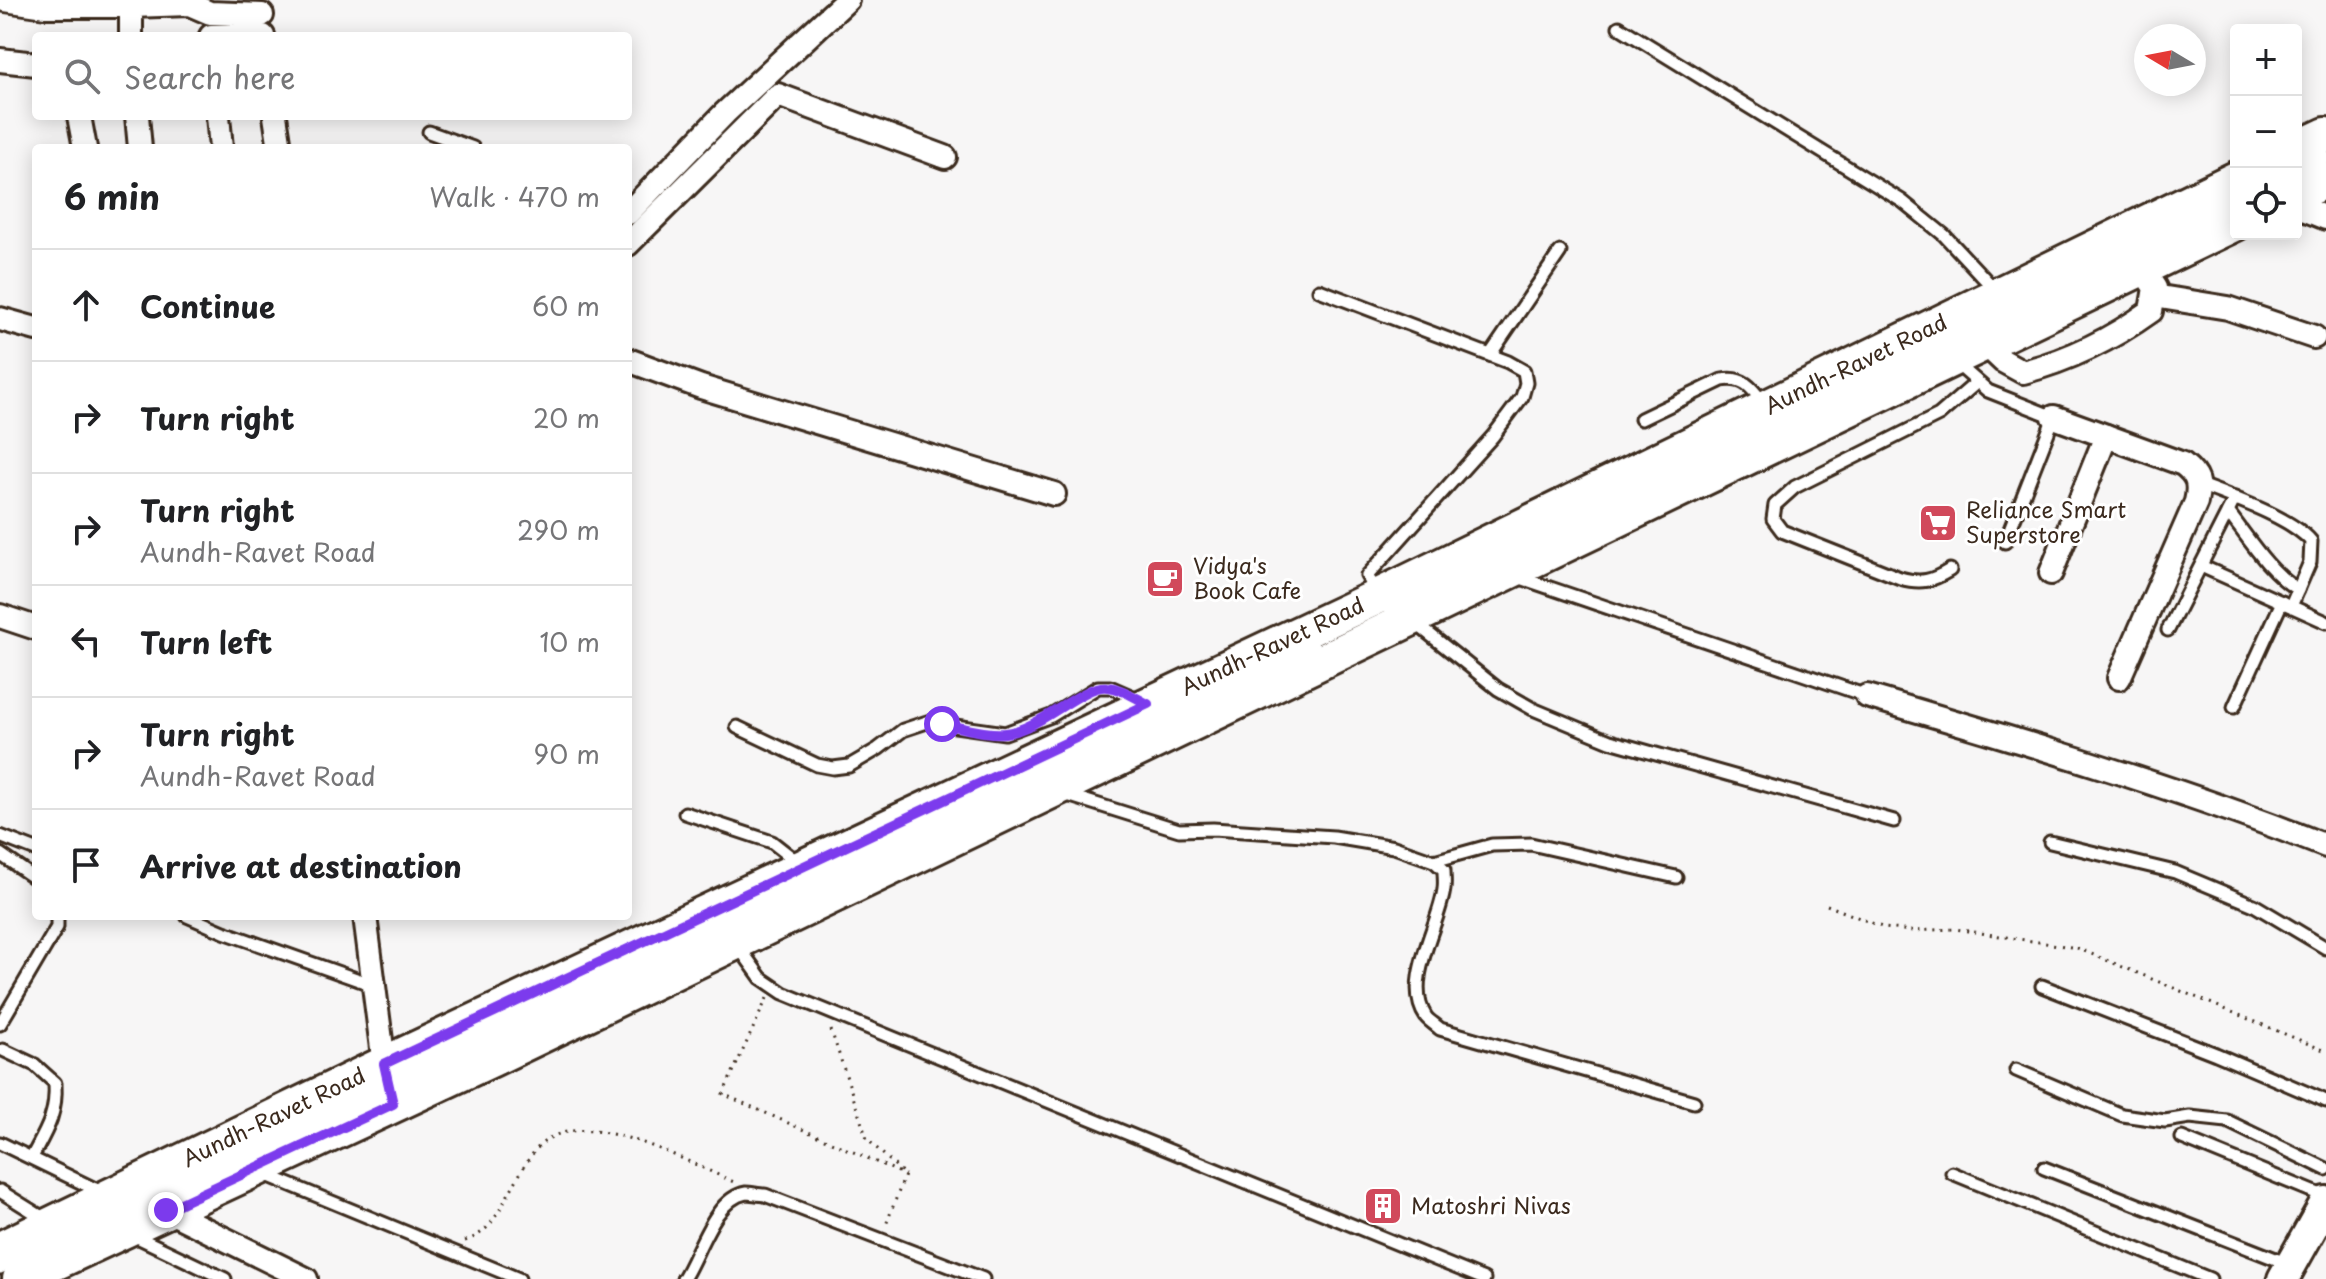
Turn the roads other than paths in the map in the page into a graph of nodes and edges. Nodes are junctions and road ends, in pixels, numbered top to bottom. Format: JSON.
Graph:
{"nodes":[{"id":1,"x":5,"y":0,"type":"edge"},
{"id":2,"x":847,"y":0,"type":"edge"},
{"id":3,"x":131,"y":6,"type":"junction"},
{"id":4,"x":210,"y":6,"type":"edge"},
{"id":5,"x":263,"y":22,"type":"edge"},
{"id":6,"x":1619,"y":27,"type":"dead end"},
{"id":7,"x":131,"y":32,"type":"edge"},
{"id":8,"x":211,"y":32,"type":"edge"},
{"id":9,"x":226,"y":32,"type":"edge"},
{"id":10,"x":0,"y":60,"type":"edge"},
{"id":11,"x":32,"y":64,"type":"edge"},
{"id":12,"x":80,"y":120,"type":"edge"},
{"id":13,"x":137,"y":120,"type":"edge"},
{"id":14,"x":218,"y":120,"type":"edge"},
{"id":15,"x":276,"y":120,"type":"edge"},
{"id":16,"x":429,"y":132,"type":"dead end"},
{"id":17,"x":2326,"y":135,"type":"edge"},
{"id":18,"x":84,"y":144,"type":"edge"},
{"id":19,"x":140,"y":144,"type":"edge"},
{"id":20,"x":221,"y":144,"type":"edge"},
{"id":21,"x":279,"y":144,"type":"edge"},
{"id":22,"x":462,"y":144,"type":"edge"},
{"id":23,"x":2302,"y":146,"type":"edge"},
{"id":24,"x":945,"y":157,"type":"dead end"},
{"id":25,"x":2326,"y":158,"type":"edge"},
{"id":26,"x":2302,"y":169,"type":"edge"},
{"id":27,"x":2326,"y":180,"type":"edge"},
{"id":28,"x":2230,"y":182,"type":"edge"},
{"id":29,"x":2302,"y":191,"type":"edge"},
{"id":30,"x":2230,"y":204,"type":"edge"},
{"id":31,"x":2302,"y":208,"type":"edge"},
{"id":32,"x":632,"y":209,"type":"edge"},
{"id":33,"x":2326,"y":218,"type":"edge"},
{"id":34,"x":2230,"y":227,"type":"edge"},
{"id":35,"x":632,"y":240,"type":"edge"},
{"id":36,"x":1560,"y":252,"type":"dead end"},
{"id":37,"x":2148,"y":282,"type":"junction"},
{"id":38,"x":1319,"y":290,"type":"dead end"},
{"id":39,"x":1999,"y":295,"type":"junction"},
{"id":40,"x":0,"y":319,"type":"edge"},
{"id":41,"x":32,"y":328,"type":"edge"},
{"id":42,"x":2314,"y":337,"type":"dead end"},
{"id":43,"x":1983,"y":342,"type":"junction"},
{"id":44,"x":1490,"y":355,"type":"junction"},
{"id":45,"x":1950,"y":358,"type":"junction"},
{"id":46,"x":632,"y":361,"type":"edge"},
{"id":47,"x":1976,"y":383,"type":"junction"},
{"id":48,"x":1767,"y":409,"type":"junction"},
{"id":49,"x":2054,"y":417,"type":"junction"},
{"id":50,"x":1641,"y":419,"type":"dead end"},
{"id":51,"x":2106,"y":436,"type":"junction"},
{"id":52,"x":2200,"y":485,"type":"junction"},
{"id":53,"x":1054,"y":494,"type":"dead end"},
{"id":54,"x":2235,"y":498,"type":"junction"},
{"id":55,"x":2228,"y":512,"type":"junction"},
{"id":56,"x":2005,"y":542,"type":"dead end"},
{"id":57,"x":2201,"y":566,"type":"junction"},
{"id":58,"x":1950,"y":570,"type":"dead end"},
{"id":59,"x":1507,"y":573,"type":"junction"},
{"id":60,"x":2051,"y":573,"type":"dead end"},
{"id":61,"x":2298,"y":590,"type":"junction"},
{"id":62,"x":2286,"y":604,"type":"junction"},
{"id":63,"x":1390,"y":609,"type":"junction"},
{"id":64,"x":0,"y":616,"type":"edge"},
{"id":65,"x":2326,"y":622,"type":"edge"},
{"id":66,"x":32,"y":627,"type":"edge"},
{"id":67,"x":2168,"y":630,"type":"dead end"},
{"id":68,"x":1321,"y":642,"type":"dead end"},
{"id":69,"x":2119,"y":678,"type":"dead end"},
{"id":70,"x":1867,"y":696,"type":"joint"},
{"id":71,"x":1148,"y":704,"type":"junction"},
{"id":72,"x":2234,"y":707,"type":"dead end"},
{"id":73,"x":737,"y":727,"type":"dead end"},
{"id":74,"x":1052,"y":790,"type":"junction"},
{"id":75,"x":685,"y":813,"type":"dead end"},
{"id":76,"x":1894,"y":821,"type":"dead end"},
{"id":77,"x":0,"y":836,"type":"edge"},
{"id":78,"x":2050,"y":842,"type":"dead end"},
{"id":79,"x":2326,"y":846,"type":"edge"},
{"id":80,"x":32,"y":848,"type":"edge"},
{"id":81,"x":0,"y":854,"type":"edge"},
{"id":82,"x":1434,"y":861,"type":"junction"},
{"id":83,"x":804,"y":867,"type":"junction"},
{"id":84,"x":32,"y":876,"type":"edge"},
{"id":85,"x":1676,"y":877,"type":"dead end"},
{"id":86,"x":57,"y":920,"type":"edge"},
{"id":87,"x":196,"y":920,"type":"edge"},
{"id":88,"x":365,"y":920,"type":"edge"},
{"id":89,"x":735,"y":942,"type":"junction"},
{"id":90,"x":2326,"y":948,"type":"edge"},
{"id":91,"x":373,"y":985,"type":"junction"},
{"id":92,"x":2042,"y":986,"type":"dead end"},
{"id":93,"x":0,"y":1024,"type":"edge"},
{"id":94,"x":3,"y":1050,"type":"dead end"},
{"id":95,"x":2016,"y":1070,"type":"dead end"},
{"id":96,"x":389,"y":1084,"type":"junction"},
{"id":97,"x":2326,"y":1101,"type":"edge"},
{"id":98,"x":1694,"y":1102,"type":"dead end"},
{"id":99,"x":2182,"y":1138,"type":"dead end"},
{"id":100,"x":0,"y":1143,"type":"edge"},
{"id":101,"x":32,"y":1157,"type":"junction"},
{"id":102,"x":2044,"y":1168,"type":"dead end"},
{"id":103,"x":2326,"y":1169,"type":"edge"},
{"id":104,"x":253,"y":1170,"type":"junction"},
{"id":105,"x":1952,"y":1173,"type":"dead end"},
{"id":106,"x":0,"y":1191,"type":"edge"},
{"id":107,"x":109,"y":1196,"type":"junction"},
{"id":108,"x":2326,"y":1200,"type":"edge"},
{"id":109,"x":166,"y":1210,"type":"junction"},
{"id":110,"x":52,"y":1224,"type":"junction"},
{"id":111,"x":123,"y":1230,"type":"junction"},
{"id":112,"x":0,"y":1249,"type":"edge"},
{"id":113,"x":0,"y":1268,"type":"edge"},
{"id":114,"x":2288,"y":1272,"type":"edge"},
{"id":115,"x":20,"y":1279,"type":"edge"},
{"id":116,"x":225,"y":1279,"type":"edge"},
{"id":117,"x":306,"y":1279,"type":"edge"},
{"id":118,"x":519,"y":1279,"type":"edge"},
{"id":119,"x":683,"y":1279,"type":"edge"},
{"id":120,"x":983,"y":1279,"type":"edge"},
{"id":121,"x":1484,"y":1279,"type":"edge"},
{"id":122,"x":2210,"y":1279,"type":"edge"}],
"edges":[{"from":1,"to":3,"type":"street"},
{"from":2,"to":32,"type":"street"},
{"from":3,"to":4,"type":"street"},
{"from":3,"to":7,"type":"street"},
{"from":4,"to":5,"type":"street"},
{"from":4,"to":8,"type":"street"},
{"from":5,"to":9,"type":"street"},
{"from":6,"to":39,"type":"lane"},
{"from":10,"to":11,"type":"street"},
{"from":12,"to":18,"type":"street"},
{"from":13,"to":19,"type":"street"},
{"from":14,"to":20,"type":"street"},
{"from":15,"to":21,"type":"street"},
{"from":16,"to":22,"type":"lane"},
{"from":17,"to":23,"type":"main road"},
{"from":24,"to":35,"type":"street"},
{"from":25,"to":26,"type":"lane"},
{"from":27,"to":29,"type":"main road"},
{"from":28,"to":39,"type":"main road","name":"Aundh-Ravet Road"},
{"from":30,"to":63,"type":"lane"},
{"from":31,"to":33,"type":"street"},
{"from":34,"to":37,"type":"main road","name":"Aundh-Ravet Road"},
{"from":36,"to":44,"type":"lane"},
{"from":37,"to":42,"type":"street"},
{"from":37,"to":43,"type":"main road","name":"Aundh-Ravet Road"},
{"from":37,"to":43,"type":"street"},
{"from":38,"to":44,"type":"lane"},
{"from":39,"to":48,"type":"main road","name":"Aundh-Ravet Road"},
{"from":40,"to":41,"type":"street"},
{"from":43,"to":45,"type":"main road","name":"Aundh-Ravet Road"},
{"from":44,"to":63,"type":"lane"},
{"from":45,"to":47,"type":"lane"},
{"from":45,"to":59,"type":"main road","name":"Aundh-Ravet Road"},
{"from":46,"to":53,"type":"street"},
{"from":47,"to":49,"type":"lane"},
{"from":47,"to":58,"type":"lane"},
{"from":48,"to":50,"type":"lane"},
{"from":48,"to":63,"type":"main road","name":"Aundh-Ravet Road"},
{"from":49,"to":51,"type":"street"},
{"from":49,"to":56,"type":"lane"},
{"from":51,"to":52,"type":"street"},
{"from":51,"to":60,"type":"street"},
{"from":52,"to":54,"type":"lane"},
{"from":52,"to":69,"type":"street"},
{"from":54,"to":55,"type":"lane"},
{"from":54,"to":61,"type":"lane"},
{"from":55,"to":57,"type":"lane"},
{"from":55,"to":61,"type":"lane"},
{"from":57,"to":62,"type":"lane"},
{"from":57,"to":67,"type":"lane"},
{"from":59,"to":63,"type":"main road","name":"Aundh-Ravet Road"},
{"from":59,"to":70,"type":"lane"},
{"from":61,"to":62,"type":"lane"},
{"from":62,"to":65,"type":"lane"},
{"from":62,"to":72,"type":"lane"},
{"from":63,"to":71,"type":"main road","name":"Aundh-Ravet Road"},
{"from":63,"to":74,"type":"main road","name":"Aundh-Ravet Road"},
{"from":63,"to":76,"type":"lane"},
{"from":64,"to":66,"type":"street"},
{"from":68,"to":96,"type":"lane"},
{"from":70,"to":79,"type":"street"},
{"from":71,"to":73,"type":"lane"},
{"from":71,"to":83,"type":"main road","name":"Aundh-Ravet Road"},
{"from":74,"to":82,"type":"lane"},
{"from":74,"to":89,"type":"main road","name":"Aundh-Ravet Road"},
{"from":75,"to":83,"type":"lane"},
{"from":77,"to":80,"type":"lane"},
{"from":78,"to":90,"type":"lane"},
{"from":81,"to":84,"type":"lane"},
{"from":82,"to":85,"type":"lane"},
{"from":82,"to":98,"type":"lane"},
{"from":83,"to":96,"type":"main road","name":"Aundh-Ravet Road"},
{"from":86,"to":93,"type":"lane"},
{"from":87,"to":91,"type":"lane"},
{"from":88,"to":91,"type":"street"},
{"from":89,"to":96,"type":"main road","name":"Aundh-Ravet Road"},
{"from":89,"to":121,"type":"lane"},
{"from":91,"to":96,"type":"street"},
{"from":92,"to":97,"type":"lane"},
{"from":94,"to":101,"type":"lane"},
{"from":95,"to":103,"type":"lane"},
{"from":96,"to":104,"type":"main road","name":"Aundh-Ravet Road"},
{"from":96,"to":107,"type":"main road","name":"Aundh-Ravet Road"},
{"from":96,"to":113,"type":"lane"},
{"from":99,"to":108,"type":"lane"},
{"from":100,"to":101,"type":"lane"},
{"from":101,"to":107,"type":"lane"},
{"from":102,"to":114,"type":"lane"},
{"from":104,"to":109,"type":"main road","name":"Aundh-Ravet Road"},
{"from":104,"to":118,"type":"lane"},
{"from":105,"to":122,"type":"lane"},
{"from":106,"to":110,"type":"lane"},
{"from":107,"to":110,"type":"main road","name":"Aundh-Ravet Road"},
{"from":108,"to":114,"type":"main road"},
{"from":109,"to":111,"type":"main road","name":"Aundh-Ravet Road"},
{"from":109,"to":117,"type":"street"},
{"from":110,"to":112,"type":"main road","name":"Aundh-Ravet Road"},
{"from":111,"to":115,"type":"main road","name":"Aundh-Ravet Road"},
{"from":111,"to":116,"type":"lane"},
{"from":119,"to":120,"type":"lane"}]}
